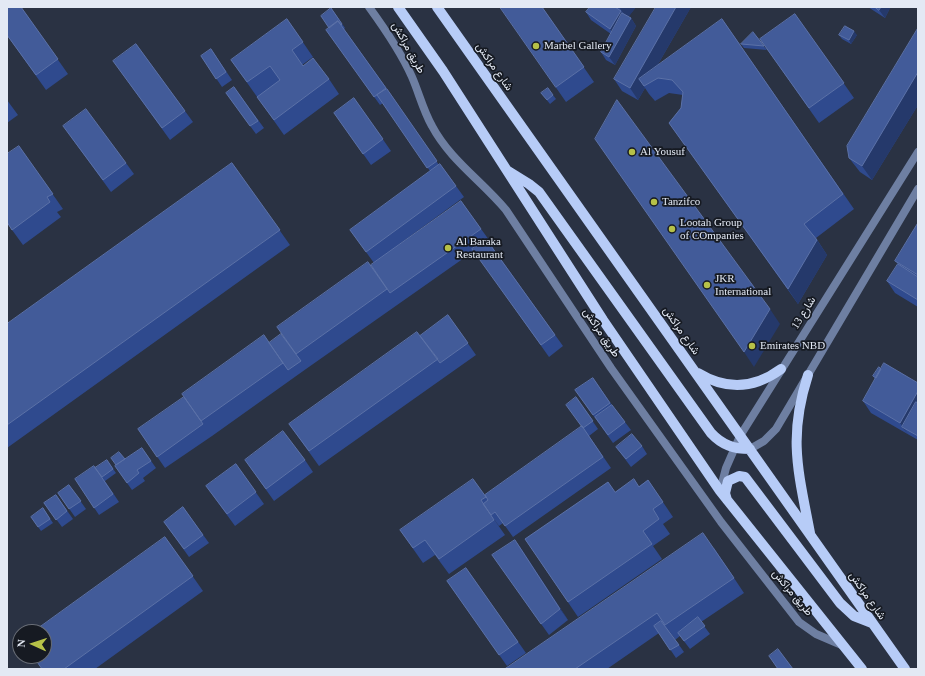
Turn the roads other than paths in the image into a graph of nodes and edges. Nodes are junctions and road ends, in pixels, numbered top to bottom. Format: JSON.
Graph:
{"nodes":[{"id":1,"x":369,"y":7,"type":"edge"},
{"id":2,"x":398,"y":7,"type":"edge"},
{"id":3,"x":437,"y":7,"type":"edge"},
{"id":4,"x":918,"y":152,"type":"edge"},
{"id":5,"x":507,"y":171,"type":"junction"},
{"id":6,"x":918,"y":189,"type":"edge"},
{"id":7,"x":781,"y":369,"type":"junction"},
{"id":8,"x":694,"y":370,"type":"junction"},
{"id":9,"x":808,"y":374,"type":"junction"},
{"id":10,"x":740,"y":436,"type":"junction"},
{"id":11,"x":734,"y":448,"type":"junction"},
{"id":12,"x":750,"y":449,"type":"junction"},
{"id":13,"x":720,"y":491,"type":"junction"},
{"id":14,"x":727,"y":500,"type":"junction"},
{"id":15,"x":811,"y":538,"type":"junction"},
{"id":16,"x":872,"y":623,"type":"junction"},
{"id":17,"x":845,"y":646,"type":"junction"},
{"id":18,"x":862,"y":669,"type":"edge"},
{"id":19,"x":905,"y":669,"type":"edge"}],
"edges":[{"from":1,"to":17,"type":"street","name":"طريق مراكش"},
{"from":2,"to":5,"type":"main road"},
{"from":3,"to":8,"type":"main road","name":"شارع مراكش"},
{"from":4,"to":7,"type":"street","name":"شارع 13"},
{"from":5,"to":11,"type":"main road"},
{"from":5,"to":13,"type":"main road"},
{"from":6,"to":9,"type":"street"},
{"from":7,"to":8,"type":"main road"},
{"from":7,"to":10,"type":"street","name":"شارع 13"},
{"from":8,"to":10,"type":"main road","name":"شارع مراكش"},
{"from":9,"to":12,"type":"street"},
{"from":9,"to":15,"type":"main road"},
{"from":10,"to":11,"type":"street","name":"شارع 13"},
{"from":10,"to":12,"type":"main road","name":"شارع مراكش"},
{"from":11,"to":12,"type":"main road"},
{"from":11,"to":13,"type":"street","name":"شارع 13"},
{"from":12,"to":15,"type":"main road","name":"شارع مراكش"},
{"from":13,"to":14,"type":"main road"},
{"from":14,"to":16,"type":"main road"},
{"from":14,"to":17,"type":"main road"},
{"from":15,"to":16,"type":"main road","name":"شارع مراكش"},
{"from":16,"to":19,"type":"main road","name":"شارع مراكش"},
{"from":17,"to":18,"type":"main road"}]}
